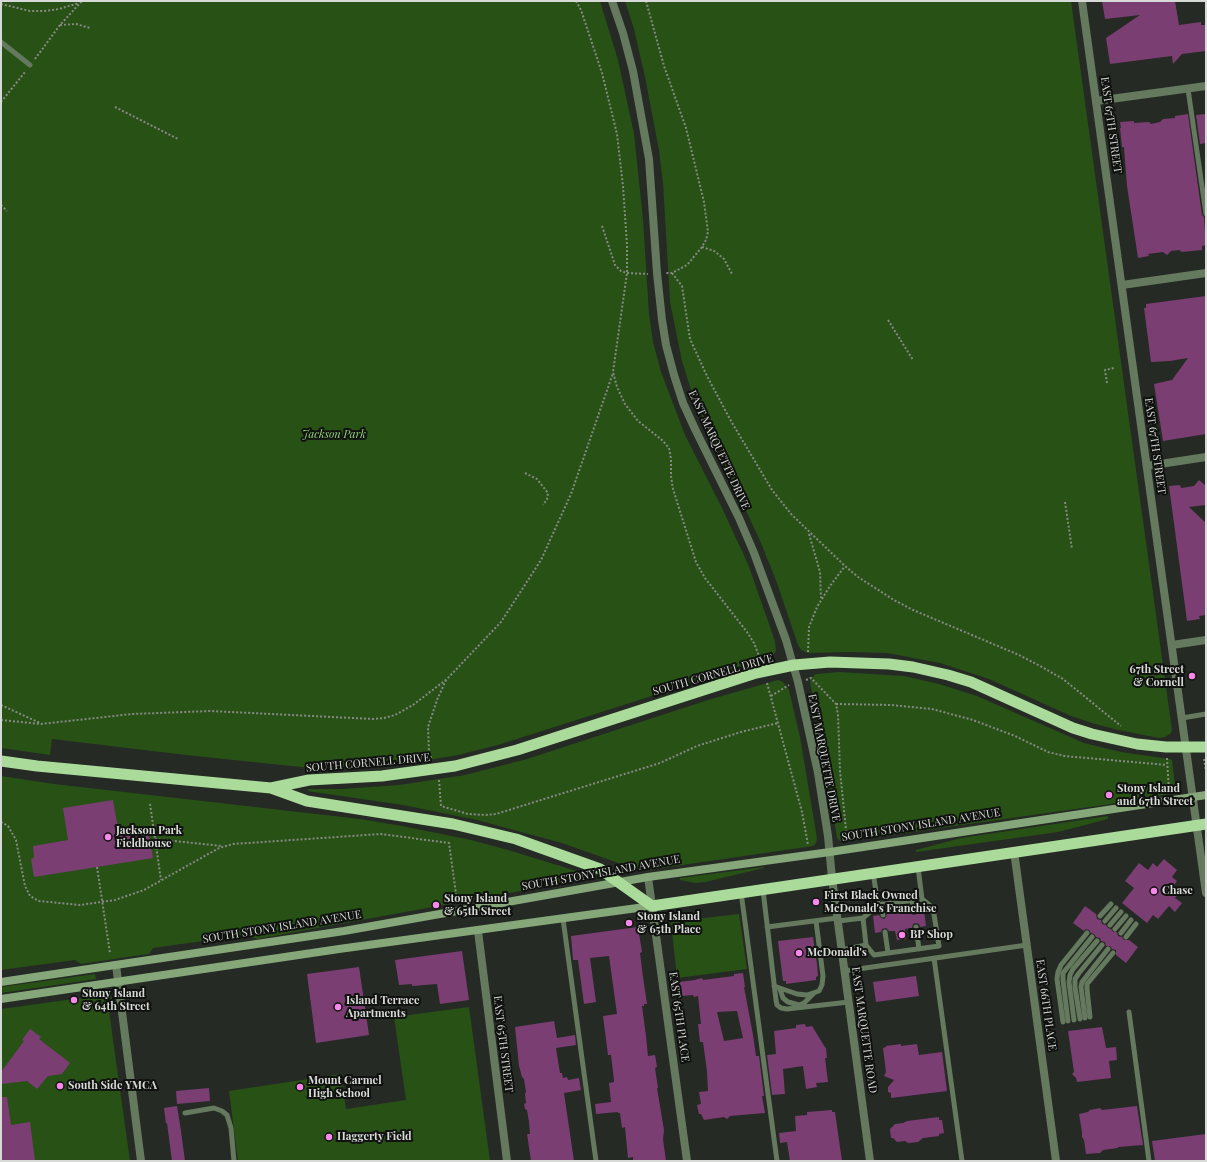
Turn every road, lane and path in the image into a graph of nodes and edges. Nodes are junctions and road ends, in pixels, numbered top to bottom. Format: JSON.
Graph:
{"nodes":[{"id":1,"x":576,"y":1,"type":"edge"},
{"id":2,"x":612,"y":1,"type":"edge"},
{"id":3,"x":646,"y":1,"type":"edge"},
{"id":4,"x":1082,"y":1,"type":"edge"},
{"id":5,"x":81,"y":2,"type":"edge"},
{"id":6,"x":1,"y":4,"type":"edge"},
{"id":7,"x":90,"y":28,"type":"dead end"},
{"id":8,"x":1,"y":42,"type":"edge"},
{"id":9,"x":30,"y":65,"type":"dead end"},
{"id":10,"x":1206,"y":86,"type":"edge"},
{"id":11,"x":1188,"y":89,"type":"junction"},
{"id":12,"x":1096,"y":101,"type":"junction"},
{"id":13,"x":115,"y":107,"type":"dead end"},
{"id":14,"x":178,"y":139,"type":"dead end"},
{"id":15,"x":1204,"y":180,"type":"edge"},
{"id":16,"x":1,"y":205,"type":"edge"},
{"id":17,"x":7,"y":211,"type":"dead end"},
{"id":18,"x":1206,"y":214,"type":"edge"},
{"id":19,"x":602,"y":226,"type":"dead end"},
{"id":20,"x":702,"y":247,"type":"junction"},
{"id":21,"x":627,"y":273,"type":"junction"},
{"id":22,"x":668,"y":273,"type":"dead end"},
{"id":23,"x":672,"y":273,"type":"junction"},
{"id":24,"x":1206,"y":273,"type":"edge"},
{"id":25,"x":646,"y":274,"type":"dead end"},
{"id":26,"x":732,"y":274,"type":"dead end"},
{"id":27,"x":1122,"y":285,"type":"junction"},
{"id":28,"x":888,"y":320,"type":"dead end"},
{"id":29,"x":913,"y":360,"type":"dead end"},
{"id":30,"x":1114,"y":368,"type":"dead end"},
{"id":31,"x":613,"y":372,"type":"junction"},
{"id":32,"x":1107,"y":383,"type":"dead end"},
{"id":33,"x":1206,"y":457,"type":"edge"},
{"id":34,"x":1147,"y":466,"type":"junction"},
{"id":35,"x":524,"y":473,"type":"dead end"},
{"id":36,"x":1065,"y":502,"type":"dead end"},
{"id":37,"x":543,"y":505,"type":"dead end"},
{"id":38,"x":809,"y":532,"type":"junction"},
{"id":39,"x":1072,"y":549,"type":"dead end"},
{"id":40,"x":845,"y":566,"type":"junction"},
{"id":41,"x":821,"y":599,"type":"junction"},
{"id":42,"x":1206,"y":640,"type":"edge"},
{"id":43,"x":1172,"y":645,"type":"junction"},
{"id":44,"x":808,"y":653,"type":"dead end"},
{"id":45,"x":761,"y":662,"type":"dead end"},
{"id":46,"x":794,"y":665,"type":"junction"},
{"id":47,"x":811,"y":678,"type":"dead end"},
{"id":48,"x":447,"y":679,"type":"junction"},
{"id":49,"x":767,"y":682,"type":"dead end"},
{"id":50,"x":787,"y":685,"type":"dead end"},
{"id":51,"x":771,"y":696,"type":"junction"},
{"id":52,"x":836,"y":704,"type":"junction"},
{"id":53,"x":1,"y":705,"type":"edge"},
{"id":54,"x":1206,"y":714,"type":"edge"},
{"id":55,"x":1182,"y":718,"type":"junction"},
{"id":56,"x":1,"y":720,"type":"edge"},
{"id":57,"x":778,"y":723,"type":"junction"},
{"id":58,"x":41,"y":724,"type":"junction"},
{"id":59,"x":1121,"y":726,"type":"dead end"},
{"id":60,"x":1186,"y":747,"type":"junction"},
{"id":61,"x":1206,"y":747,"type":"edge"},
{"id":62,"x":1167,"y":758,"type":"dead end"},
{"id":63,"x":1204,"y":759,"type":"dead end"},
{"id":64,"x":432,"y":760,"type":"dead end"},
{"id":65,"x":1,"y":761,"type":"edge"},
{"id":66,"x":1168,"y":765,"type":"junction"},
{"id":67,"x":1206,"y":772,"type":"edge"},
{"id":68,"x":439,"y":780,"type":"dead end"},
{"id":69,"x":271,"y":788,"type":"junction"},
{"id":70,"x":1170,"y":794,"type":"dead end"},
{"id":71,"x":1206,"y":795,"type":"edge"},
{"id":72,"x":1193,"y":797,"type":"junction"},
{"id":73,"x":150,"y":804,"type":"dead end"},
{"id":74,"x":1,"y":822,"type":"edge"},
{"id":75,"x":1201,"y":824,"type":"edge"},
{"id":76,"x":155,"y":839,"type":"junction"},
{"id":77,"x":847,"y":841,"type":"dead end"},
{"id":78,"x":223,"y":846,"type":"junction"},
{"id":79,"x":809,"y":847,"type":"dead end"},
{"id":80,"x":1014,"y":851,"type":"junction"},
{"id":81,"x":830,"y":852,"type":"junction"},
{"id":82,"x":918,"y":866,"type":"junction"},
{"id":83,"x":98,"y":867,"type":"dead end"},
{"id":84,"x":873,"y":872,"type":"junction"},
{"id":85,"x":648,"y":877,"type":"junction"},
{"id":86,"x":832,"y":878,"type":"junction"},
{"id":87,"x":161,"y":880,"type":"junction"},
{"id":88,"x":619,"y":882,"type":"junction"},
{"id":89,"x":763,"y":889,"type":"junction"},
{"id":90,"x":741,"y":892,"type":"junction"},
{"id":91,"x":1206,"y":893,"type":"edge"},
{"id":92,"x":456,"y":894,"type":"dead end"},
{"id":93,"x":922,"y":900,"type":"junction"},
{"id":94,"x":912,"y":901,"type":"junction"},
{"id":95,"x":103,"y":902,"type":"junction"},
{"id":96,"x":1111,"y":904,"type":"dead end"},
{"id":97,"x":880,"y":905,"type":"junction"},
{"id":98,"x":652,"y":906,"type":"junction"},
{"id":99,"x":1116,"y":908,"type":"dead end"},
{"id":100,"x":914,"y":911,"type":"dead end"},
{"id":101,"x":1121,"y":912,"type":"dead end"},
{"id":102,"x":883,"y":915,"type":"dead end"},
{"id":103,"x":1100,"y":916,"type":"dead end"},
{"id":104,"x":1126,"y":916,"type":"dead end"},
{"id":105,"x":863,"y":918,"type":"junction"},
{"id":106,"x":563,"y":919,"type":"junction"},
{"id":107,"x":838,"y":920,"type":"junction"},
{"id":108,"x":1132,"y":920,"type":"dead end"},
{"id":109,"x":816,"y":921,"type":"junction"},
{"id":110,"x":1136,"y":924,"type":"dead end"},
{"id":111,"x":767,"y":926,"type":"junction"},
{"id":112,"x":916,"y":927,"type":"dead end"},
{"id":113,"x":1115,"y":929,"type":"dead end"},
{"id":114,"x":478,"y":930,"type":"junction"},
{"id":115,"x":885,"y":932,"type":"dead end"},
{"id":116,"x":1087,"y":933,"type":"dead end"},
{"id":117,"x":1121,"y":933,"type":"dead end"},
{"id":118,"x":1126,"y":937,"type":"dead end"},
{"id":119,"x":1094,"y":939,"type":"dead end"},
{"id":120,"x":866,"y":945,"type":"junction"},
{"id":121,"x":1027,"y":945,"type":"junction"},
{"id":122,"x":1102,"y":945,"type":"dead end"},
{"id":123,"x":918,"y":949,"type":"junction"},
{"id":124,"x":1108,"y":949,"type":"dead end"},
{"id":125,"x":842,"y":950,"type":"junction"},
{"id":126,"x":110,"y":953,"type":"dead end"},
{"id":127,"x":888,"y":953,"type":"junction"},
{"id":128,"x":1112,"y":953,"type":"dead end"},
{"id":129,"x":934,"y":958,"type":"junction"},
{"id":130,"x":116,"y":965,"type":"junction"},
{"id":131,"x":844,"y":971,"type":"junction"},
{"id":132,"x":1,"y":982,"type":"edge"},
{"id":133,"x":119,"y":982,"type":"junction"},
{"id":134,"x":774,"y":986,"type":"junction"},
{"id":135,"x":780,"y":989,"type":"junction"},
{"id":136,"x":814,"y":993,"type":"junction"},
{"id":137,"x":1,"y":999,"type":"edge"},
{"id":138,"x":849,"y":1002,"type":"junction"},
{"id":139,"x":1129,"y":1012,"type":"dead end"},
{"id":140,"x":1077,"y":1020,"type":"junction"},
{"id":141,"x":185,"y":1113,"type":"dead end"},
{"id":142,"x":141,"y":1161,"type":"edge"},
{"id":143,"x":234,"y":1161,"type":"edge"},
{"id":144,"x":507,"y":1161,"type":"edge"},
{"id":145,"x":596,"y":1161,"type":"edge"},
{"id":146,"x":687,"y":1161,"type":"edge"},
{"id":147,"x":777,"y":1161,"type":"edge"},
{"id":148,"x":870,"y":1161,"type":"edge"},
{"id":149,"x":962,"y":1161,"type":"edge"},
{"id":150,"x":1056,"y":1161,"type":"edge"},
{"id":151,"x":1149,"y":1161,"type":"edge"}],
"edges":[{"from":1,"to":21,"type":"path"},
{"from":2,"to":46,"type":"street","name":"EAST MARQUETTE DRIVE"},
{"from":3,"to":20,"type":"path"},
{"from":4,"to":12,"type":"street","name":"EAST 67TH STREET"},
{"from":5,"to":6,"type":"path"},
{"from":5,"to":7,"type":"path"},
{"from":8,"to":9,"type":"lane"},
{"from":10,"to":11,"type":"street"},
{"from":11,"to":12,"type":"street"},
{"from":11,"to":15,"type":"lane"},
{"from":12,"to":27,"type":"street","name":"EAST 67TH STREET"},
{"from":13,"to":14,"type":"path"},
{"from":15,"to":18,"type":"lane"},
{"from":16,"to":17,"type":"path"},
{"from":19,"to":21,"type":"path"},
{"from":20,"to":23,"type":"path"},
{"from":20,"to":26,"type":"path"},
{"from":21,"to":25,"type":"path"},
{"from":21,"to":31,"type":"path"},
{"from":22,"to":23,"type":"path"},
{"from":23,"to":38,"type":"path"},
{"from":24,"to":27,"type":"street"},
{"from":27,"to":34,"type":"street","name":"EAST 67TH STREET"},
{"from":28,"to":29,"type":"path"},
{"from":30,"to":32,"type":"path"},
{"from":31,"to":45,"type":"path"},
{"from":31,"to":48,"type":"path"},
{"from":33,"to":34,"type":"street"},
{"from":34,"to":43,"type":"street","name":"EAST 67TH STREET"},
{"from":35,"to":37,"type":"path"},
{"from":36,"to":39,"type":"path"},
{"from":38,"to":40,"type":"path"},
{"from":38,"to":41,"type":"path"},
{"from":40,"to":41,"type":"path"},
{"from":40,"to":59,"type":"path"},
{"from":41,"to":44,"type":"path"},
{"from":42,"to":43,"type":"street"},
{"from":43,"to":55,"type":"street","name":"EAST 67TH STREET"},
{"from":46,"to":60,"type":"highway","name":"SOUTH CORNELL DRIVE"},
{"from":46,"to":69,"type":"highway","name":"SOUTH CORNELL DRIVE"},
{"from":46,"to":81,"type":"street","name":"EAST MARQUETTE DRIVE"},
{"from":47,"to":52,"type":"path"},
{"from":48,"to":58,"type":"path"},
{"from":48,"to":64,"type":"path"},
{"from":49,"to":51,"type":"path"},
{"from":50,"to":51,"type":"path"},
{"from":51,"to":57,"type":"path"},
{"from":52,"to":66,"type":"path"},
{"from":52,"to":77,"type":"path"},
{"from":53,"to":58,"type":"path"},
{"from":54,"to":55,"type":"lane"},
{"from":55,"to":60,"type":"street","name":"EAST 67TH STREET"},
{"from":56,"to":58,"type":"path"},
{"from":57,"to":68,"type":"path"},
{"from":57,"to":79,"type":"path"},
{"from":60,"to":61,"type":"highway","name":"SOUTH CORNELL DRIVE"},
{"from":60,"to":72,"type":"street","name":"EAST 67TH STREET"},
{"from":62,"to":66,"type":"path"},
{"from":63,"to":67,"type":"path"},
{"from":65,"to":69,"type":"highway","name":"SOUTH CORNELL DRIVE"},
{"from":66,"to":70,"type":"path"},
{"from":69,"to":88,"type":"highway","name":"SOUTH CORNELL DRIVE"},
{"from":71,"to":72,"type":"main road","name":"SOUTH STONY ISLAND AVENUE"},
{"from":72,"to":75,"type":"street","name":"EAST 67TH STREET"},
{"from":72,"to":81,"type":"main road","name":"SOUTH STONY ISLAND AVENUE"},
{"from":73,"to":76,"type":"path"},
{"from":74,"to":95,"type":"path"},
{"from":75,"to":80,"type":"highway"},
{"from":75,"to":91,"type":"street","name":"EAST 67TH STREET"},
{"from":76,"to":78,"type":"path"},
{"from":76,"to":87,"type":"path"},
{"from":78,"to":87,"type":"path"},
{"from":78,"to":92,"type":"path"},
{"from":80,"to":82,"type":"highway"},
{"from":80,"to":121,"type":"street","name":"EAST 66TH PLACE"},
{"from":81,"to":85,"type":"main road","name":"SOUTH STONY ISLAND AVENUE"},
{"from":81,"to":86,"type":"street","name":"EAST MARQUETTE DRIVE"},
{"from":82,"to":84,"type":"highway"},
{"from":82,"to":93,"type":"lane"},
{"from":83,"to":95,"type":"path"},
{"from":84,"to":86,"type":"highway"},
{"from":84,"to":97,"type":"lane"},
{"from":85,"to":88,"type":"main road","name":"SOUTH STONY ISLAND AVENUE"},
{"from":85,"to":98,"type":"street","name":"EAST 65TH PLACE"},
{"from":86,"to":89,"type":"highway"},
{"from":86,"to":107,"type":"street","name":"EAST MARQUETTE ROAD"},
{"from":87,"to":95,"type":"path"},
{"from":88,"to":98,"type":"highway","name":"SOUTH CORNELL DRIVE"},
{"from":88,"to":130,"type":"main road","name":"SOUTH STONY ISLAND AVENUE"},
{"from":89,"to":90,"type":"highway"},
{"from":89,"to":111,"type":"lane"},
{"from":90,"to":98,"type":"highway"},
{"from":90,"to":147,"type":"lane"},
{"from":93,"to":94,"type":"lane"},
{"from":93,"to":123,"type":"lane"},
{"from":94,"to":97,"type":"lane"},
{"from":94,"to":100,"type":"lane"},
{"from":95,"to":126,"type":"path"},
{"from":96,"to":103,"type":"lane"},
{"from":97,"to":102,"type":"lane"},
{"from":97,"to":105,"type":"lane"},
{"from":98,"to":106,"type":"main road"},
{"from":98,"to":146,"type":"street","name":"EAST 65TH PLACE"},
{"from":99,"to":101,"type":"lane"},
{"from":104,"to":113,"type":"lane"},
{"from":105,"to":107,"type":"lane"},
{"from":105,"to":120,"type":"lane"},
{"from":106,"to":114,"type":"main road"},
{"from":106,"to":145,"type":"lane"},
{"from":107,"to":109,"type":"lane"},
{"from":107,"to":125,"type":"street","name":"EAST MARQUETTE ROAD"},
{"from":108,"to":117,"type":"lane"},
{"from":109,"to":111,"type":"lane"},
{"from":109,"to":136,"type":"lane"},
{"from":110,"to":118,"type":"lane"},
{"from":111,"to":134,"type":"lane"},
{"from":112,"to":123,"type":"lane"},
{"from":114,"to":133,"type":"main road"},
{"from":114,"to":144,"type":"street","name":"EAST 65TH STREET"},
{"from":115,"to":127,"type":"lane"},
{"from":116,"to":140,"type":"lane"},
{"from":119,"to":140,"type":"lane"},
{"from":120,"to":125,"type":"lane"},
{"from":120,"to":127,"type":"lane"},
{"from":121,"to":129,"type":"lane"},
{"from":121,"to":150,"type":"street","name":"EAST 66TH PLACE"},
{"from":122,"to":140,"type":"lane"},
{"from":123,"to":127,"type":"lane"},
{"from":124,"to":140,"type":"lane"},
{"from":125,"to":131,"type":"street","name":"EAST MARQUETTE ROAD"},
{"from":128,"to":140,"type":"lane"},
{"from":129,"to":131,"type":"lane"},
{"from":129,"to":149,"type":"lane"},
{"from":130,"to":132,"type":"main road","name":"SOUTH STONY ISLAND AVENUE"},
{"from":130,"to":133,"type":"street"},
{"from":131,"to":138,"type":"street","name":"EAST MARQUETTE ROAD"},
{"from":133,"to":137,"type":"main road"},
{"from":133,"to":142,"type":"street"},
{"from":134,"to":135,"type":"lane"},
{"from":134,"to":138,"type":"lane"},
{"from":135,"to":136,"type":"lane"},
{"from":135,"to":136,"type":"lane"},
{"from":138,"to":148,"type":"street","name":"EAST MARQUETTE ROAD"},
{"from":139,"to":151,"type":"lane"},
{"from":141,"to":143,"type":"lane"}]}
